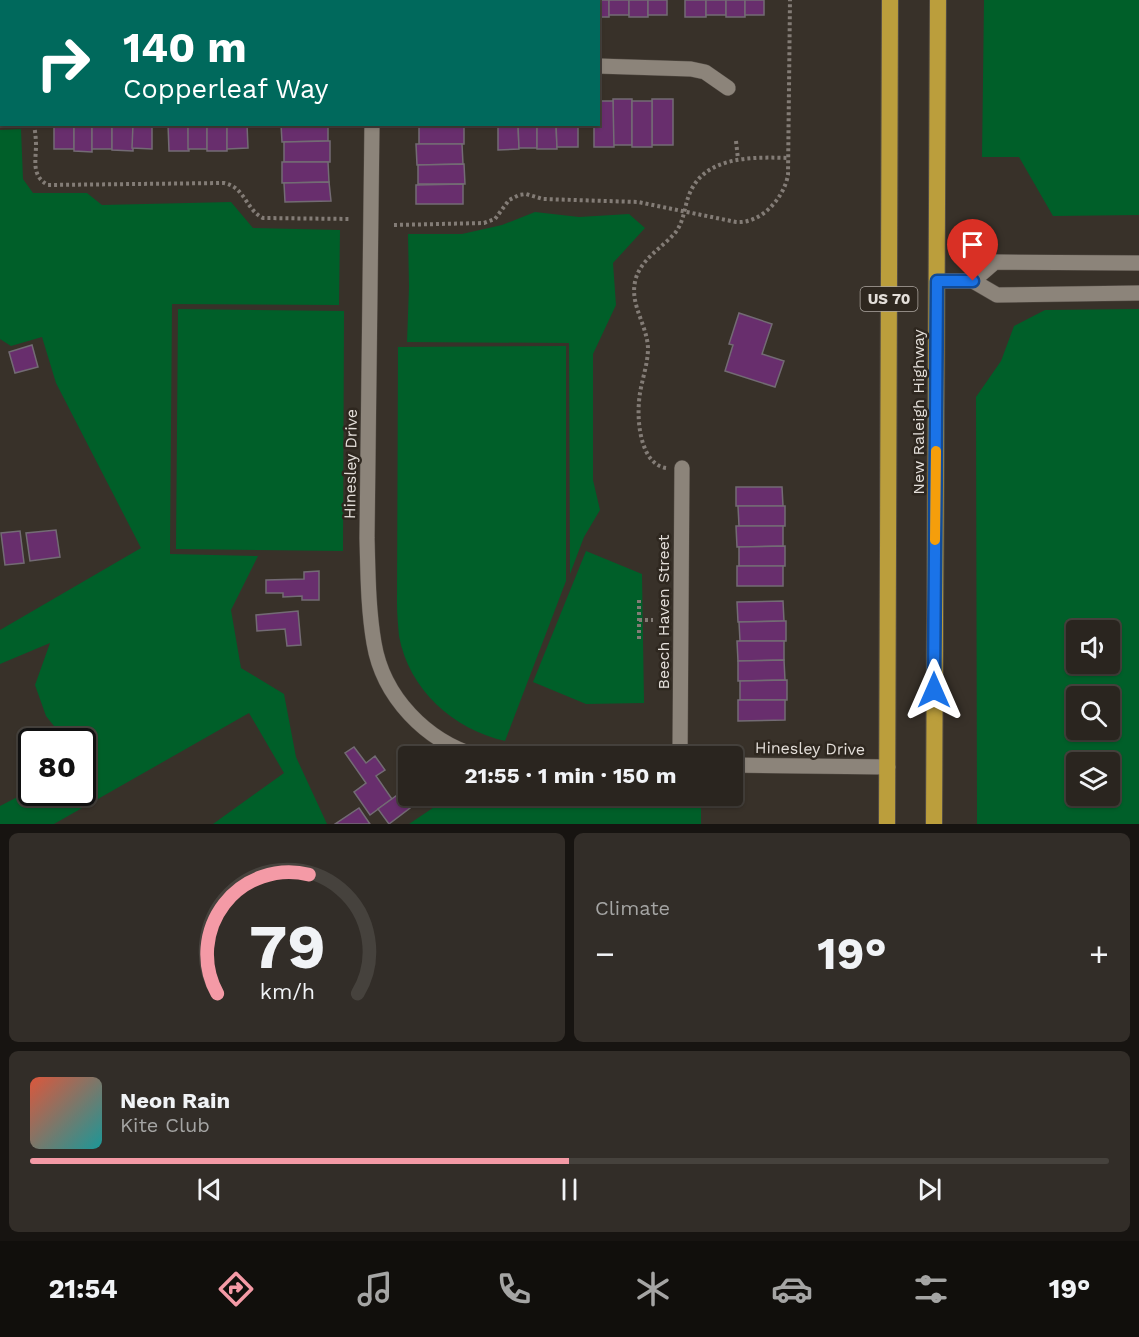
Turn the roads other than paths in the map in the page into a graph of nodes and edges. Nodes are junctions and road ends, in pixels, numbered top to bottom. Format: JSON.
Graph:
{"nodes":[{"id":1,"x":890,"y":0,"type":"edge"},
{"id":2,"x":938,"y":0,"type":"edge"},
{"id":3,"x":600,"y":66,"type":"edge"},
{"id":4,"x":728,"y":88,"type":"dead end"},
{"id":5,"x":372,"y":126,"type":"edge"},
{"id":6,"x":1139,"y":263,"type":"edge"},
{"id":7,"x":937,"y":281,"type":"junction"},
{"id":8,"x":973,"y":281,"type":"junction"},
{"id":9,"x":1139,"y":293,"type":"edge"},
{"id":10,"x":676,"y":468,"type":"road end"},
{"id":11,"x":453,"y":746,"type":"edge"},
{"id":12,"x":680,"y":746,"type":"edge"},
{"id":13,"x":743,"y":765,"type":"edge"},
{"id":14,"x":888,"y":767,"type":"junction"},
{"id":15,"x":887,"y":824,"type":"edge"},
{"id":16,"x":934,"y":824,"type":"edge"}],
"edges":[{"from":1,"to":14,"type":"highway","name":"New Raleigh Highway","number":"US 70"},
{"from":2,"to":7,"type":"highway","name":"New Raleigh Highway","number":"US 70"},
{"from":3,"to":4,"type":"street"},
{"from":5,"to":11,"type":"street","name":"Hinesley Drive"},
{"from":6,"to":8,"type":"street"},
{"from":7,"to":8,"type":"street"},
{"from":7,"to":16,"type":"highway","name":"New Raleigh Highway","number":"US 70"},
{"from":8,"to":9,"type":"street"},
{"from":10,"to":12,"type":"street","name":"Beech Haven Street"},
{"from":13,"to":14,"type":"street","name":"Hinesley Drive"},
{"from":14,"to":15,"type":"highway","name":"New Raleigh Highway","number":"US 70"}]}
